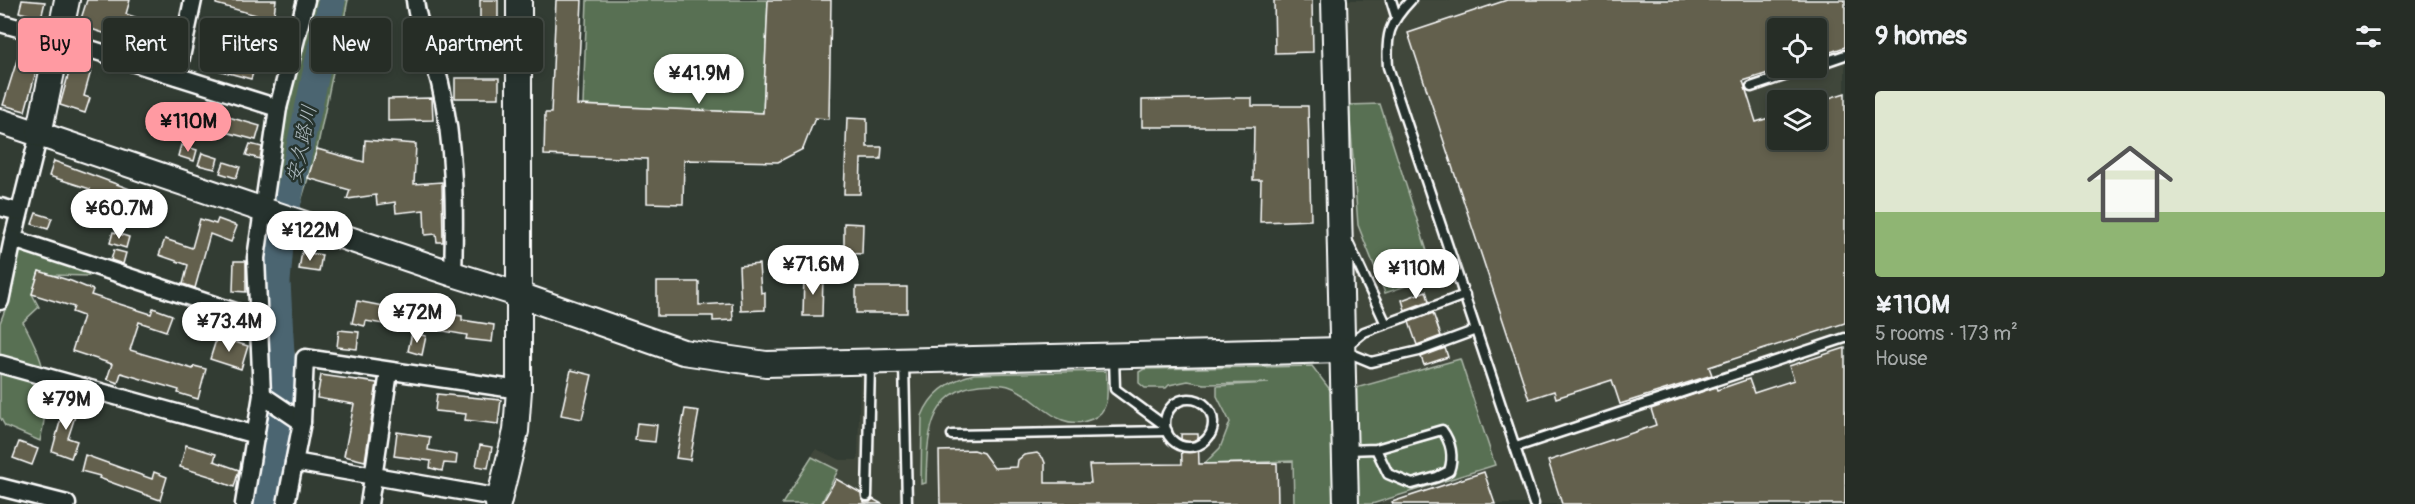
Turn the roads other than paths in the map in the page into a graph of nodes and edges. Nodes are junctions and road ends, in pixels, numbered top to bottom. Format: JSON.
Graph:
{"nodes":[{"id":1,"x":66,"y":0,"type":"edge"},
{"id":2,"x":193,"y":0,"type":"edge"},
{"id":3,"x":306,"y":0,"type":"edge"},
{"id":4,"x":415,"y":0,"type":"edge"},
{"id":5,"x":519,"y":0,"type":"edge"},
{"id":6,"x":1334,"y":0,"type":"edge"},
{"id":7,"x":1391,"y":0,"type":"edge"},
{"id":8,"x":1411,"y":0,"type":"edge"},
{"id":9,"x":1395,"y":16,"type":"junction"},
{"id":10,"x":62,"y":18,"type":"edge"},
{"id":11,"x":0,"y":23,"type":"edge"},
{"id":12,"x":18,"y":28,"type":"edge"},
{"id":13,"x":91,"y":49,"type":"edge"},
{"id":14,"x":1845,"y":55,"type":"edge"},
{"id":15,"x":1827,"y":61,"type":"edge"},
{"id":16,"x":51,"y":72,"type":"edge"},
{"id":17,"x":177,"y":76,"type":"junction"},
{"id":18,"x":1778,"y":78,"type":"edge"},
{"id":19,"x":1751,"y":87,"type":"dead end"},
{"id":20,"x":278,"y":108,"type":"junction"},
{"id":21,"x":0,"y":121,"type":"edge"},
{"id":22,"x":39,"y":134,"type":"junction"},
{"id":23,"x":0,"y":207,"type":"edge"},
{"id":24,"x":263,"y":210,"type":"junction"},
{"id":25,"x":19,"y":212,"type":"junction"},
{"id":26,"x":1339,"y":224,"type":"junction"},
{"id":27,"x":14,"y":238,"type":"junction"},
{"id":28,"x":453,"y":274,"type":"junction"},
{"id":29,"x":517,"y":294,"type":"junction"},
{"id":30,"x":1465,"y":295,"type":"junction"},
{"id":31,"x":0,"y":301,"type":"edge"},
{"id":32,"x":260,"y":320,"type":"junction"},
{"id":33,"x":1386,"y":324,"type":"junction"},
{"id":34,"x":1476,"y":330,"type":"junction"},
{"id":35,"x":1845,"y":338,"type":"edge"},
{"id":36,"x":1342,"y":350,"type":"junction"},
{"id":37,"x":1113,"y":355,"type":"junction"},
{"id":38,"x":904,"y":360,"type":"junction"},
{"id":39,"x":870,"y":361,"type":"junction"},
{"id":40,"x":0,"y":364,"type":"edge"},
{"id":41,"x":389,"y":372,"type":"junction"},
{"id":42,"x":519,"y":390,"type":"junction"},
{"id":43,"x":265,"y":397,"type":"junction"},
{"id":44,"x":298,"y":419,"type":"junction"},
{"id":45,"x":1166,"y":428,"type":"junction"},
{"id":46,"x":256,"y":435,"type":"junction"},
{"id":47,"x":952,"y":435,"type":"dead end"},
{"id":48,"x":1516,"y":447,"type":"junction"},
{"id":49,"x":1376,"y":449,"type":"junction"},
{"id":50,"x":1345,"y":450,"type":"junction"},
{"id":51,"x":294,"y":462,"type":"junction"},
{"id":52,"x":373,"y":477,"type":"junction"},
{"id":53,"x":0,"y":487,"type":"edge"},
{"id":54,"x":867,"y":496,"type":"dead end"},
{"id":55,"x":499,"y":501,"type":"edge"},
{"id":56,"x":67,"y":504,"type":"edge"},
{"id":57,"x":244,"y":504,"type":"edge"},
{"id":58,"x":286,"y":504,"type":"edge"},
{"id":59,"x":369,"y":504,"type":"edge"},
{"id":60,"x":907,"y":504,"type":"edge"},
{"id":61,"x":1346,"y":504,"type":"edge"},
{"id":62,"x":1534,"y":504,"type":"edge"}],
"edges":[{"from":1,"to":10,"type":"street"},
{"from":2,"to":17,"type":"street"},
{"from":3,"to":20,"type":"street"},
{"from":4,"to":28,"type":"street"},
{"from":5,"to":29,"type":"street"},
{"from":6,"to":26,"type":"street"},
{"from":7,"to":9,"type":"lane"},
{"from":8,"to":9,"type":"lane"},
{"from":9,"to":30,"type":"lane"},
{"from":11,"to":12,"type":"street"},
{"from":13,"to":17,"type":"street"},
{"from":14,"to":15,"type":"lane"},
{"from":16,"to":22,"type":"street"},
{"from":17,"to":20,"type":"street"},
{"from":18,"to":19,"type":"lane"},
{"from":20,"to":24,"type":"street"},
{"from":21,"to":22,"type":"street"},
{"from":22,"to":24,"type":"street"},
{"from":22,"to":25,"type":"street"},
{"from":23,"to":25,"type":"street"},
{"from":24,"to":28,"type":"street"},
{"from":24,"to":32,"type":"street"},
{"from":25,"to":27,"type":"street"},
{"from":26,"to":33,"type":"lane"},
{"from":26,"to":36,"type":"street"},
{"from":27,"to":31,"type":"street"},
{"from":27,"to":32,"type":"street"},
{"from":28,"to":29,"type":"street"},
{"from":29,"to":39,"type":"street"},
{"from":29,"to":42,"type":"street"},
{"from":30,"to":33,"type":"lane"},
{"from":30,"to":34,"type":"lane"},
{"from":32,"to":43,"type":"street"},
{"from":33,"to":36,"type":"lane"},
{"from":34,"to":36,"type":"lane"},
{"from":34,"to":48,"type":"lane"},
{"from":35,"to":48,"type":"lane"},
{"from":36,"to":37,"type":"street"},
{"from":36,"to":50,"type":"street"},
{"from":37,"to":38,"type":"street"},
{"from":37,"to":45,"type":"lane"},
{"from":38,"to":39,"type":"street"},
{"from":38,"to":60,"type":"lane"},
{"from":39,"to":54,"type":"lane"},
{"from":40,"to":46,"type":"street"},
{"from":41,"to":42,"type":"street"},
{"from":41,"to":44,"type":"street"},
{"from":41,"to":52,"type":"street"},
{"from":42,"to":55,"type":"street"},
{"from":43,"to":44,"type":"street"},
{"from":43,"to":46,"type":"street"},
{"from":44,"to":51,"type":"street"},
{"from":45,"to":45,"type":"lane"},
{"from":45,"to":47,"type":"lane"},
{"from":46,"to":57,"type":"street"},
{"from":48,"to":62,"type":"lane"},
{"from":49,"to":49,"type":"lane"},
{"from":49,"to":50,"type":"lane"},
{"from":50,"to":61,"type":"street"},
{"from":51,"to":52,"type":"street"},
{"from":51,"to":58,"type":"street"},
{"from":52,"to":55,"type":"street"},
{"from":52,"to":59,"type":"street"},
{"from":53,"to":56,"type":"street"}]}
